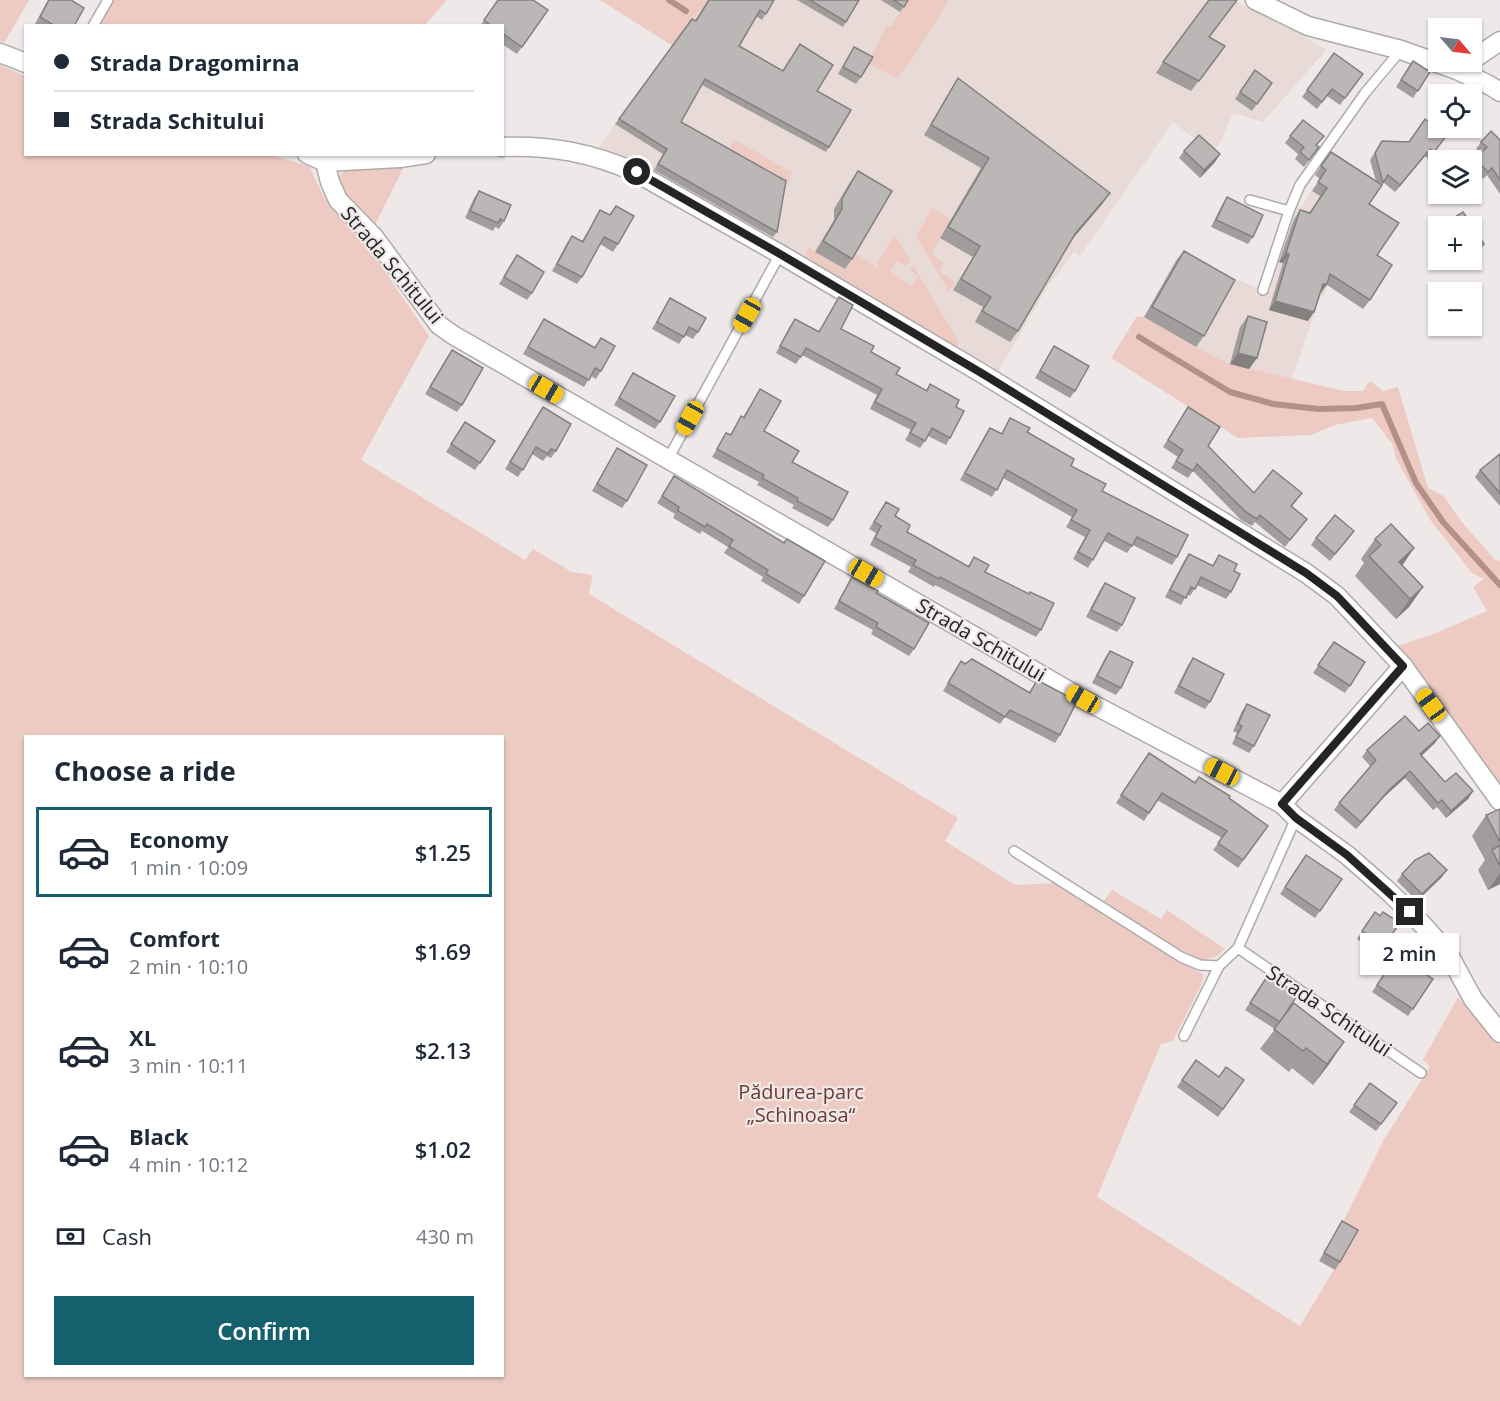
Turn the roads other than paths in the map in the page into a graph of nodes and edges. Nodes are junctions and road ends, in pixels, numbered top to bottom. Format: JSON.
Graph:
{"nodes":[{"id":1,"x":108,"y":0,"type":"edge"},
{"id":2,"x":1255,"y":0,"type":"edge"},
{"id":3,"x":94,"y":24,"type":"edge"},
{"id":4,"x":1500,"y":41,"type":"edge"},
{"id":5,"x":1401,"y":50,"type":"junction"},
{"id":6,"x":0,"y":53,"type":"edge"},
{"id":7,"x":1482,"y":53,"type":"edge"},
{"id":8,"x":1428,"y":56,"type":"edge"},
{"id":9,"x":24,"y":62,"type":"edge"},
{"id":10,"x":1475,"y":72,"type":"edge"},
{"id":11,"x":1500,"y":92,"type":"edge"},
{"id":12,"x":504,"y":147,"type":"edge"},
{"id":13,"x":312,"y":156,"type":"edge"},
{"id":14,"x":413,"y":156,"type":"edge"},
{"id":15,"x":325,"y":162,"type":"junction"},
{"id":16,"x":1250,"y":200,"type":"dead end"},
{"id":17,"x":1288,"y":211,"type":"junction"},
{"id":18,"x":780,"y":254,"type":"junction"},
{"id":19,"x":1263,"y":290,"type":"dead end"},
{"id":20,"x":668,"y":459,"type":"junction"},
{"id":21,"x":1403,"y":666,"type":"junction"},
{"id":22,"x":1500,"y":801,"type":"edge"},
{"id":23,"x":1282,"y":804,"type":"junction"},
{"id":24,"x":1296,"y":818,"type":"junction"},
{"id":25,"x":1014,"y":851,"type":"dead end"},
{"id":26,"x":1238,"y":948,"type":"junction"},
{"id":27,"x":1219,"y":966,"type":"junction"},
{"id":28,"x":1500,"y":1033,"type":"edge"},
{"id":29,"x":1184,"y":1036,"type":"dead end"},
{"id":30,"x":1421,"y":1073,"type":"dead end"}],
"edges":[{"from":1,"to":3,"type":"lane"},
{"from":2,"to":5,"type":"street"},
{"from":4,"to":7,"type":"street"},
{"from":5,"to":8,"type":"street"},
{"from":5,"to":17,"type":"lane"},
{"from":6,"to":9,"type":"street"},
{"from":10,"to":11,"type":"street"},
{"from":12,"to":18,"type":"street"},
{"from":13,"to":15,"type":"street"},
{"from":14,"to":15,"type":"street"},
{"from":15,"to":20,"type":"street","name":"Strada Schitului"},
{"from":16,"to":17,"type":"lane"},
{"from":17,"to":19,"type":"lane"},
{"from":18,"to":20,"type":"lane"},
{"from":18,"to":21,"type":"street"},
{"from":20,"to":23,"type":"street","name":"Strada Schitului"},
{"from":21,"to":22,"type":"street"},
{"from":21,"to":23,"type":"street"},
{"from":23,"to":24,"type":"street","name":"Strada Schitului"},
{"from":24,"to":26,"type":"lane"},
{"from":24,"to":28,"type":"street","name":"Strada Schitului"},
{"from":25,"to":27,"type":"lane"},
{"from":26,"to":27,"type":"lane"},
{"from":26,"to":30,"type":"lane","name":"Strada Schitului"},
{"from":27,"to":29,"type":"lane"}]}
